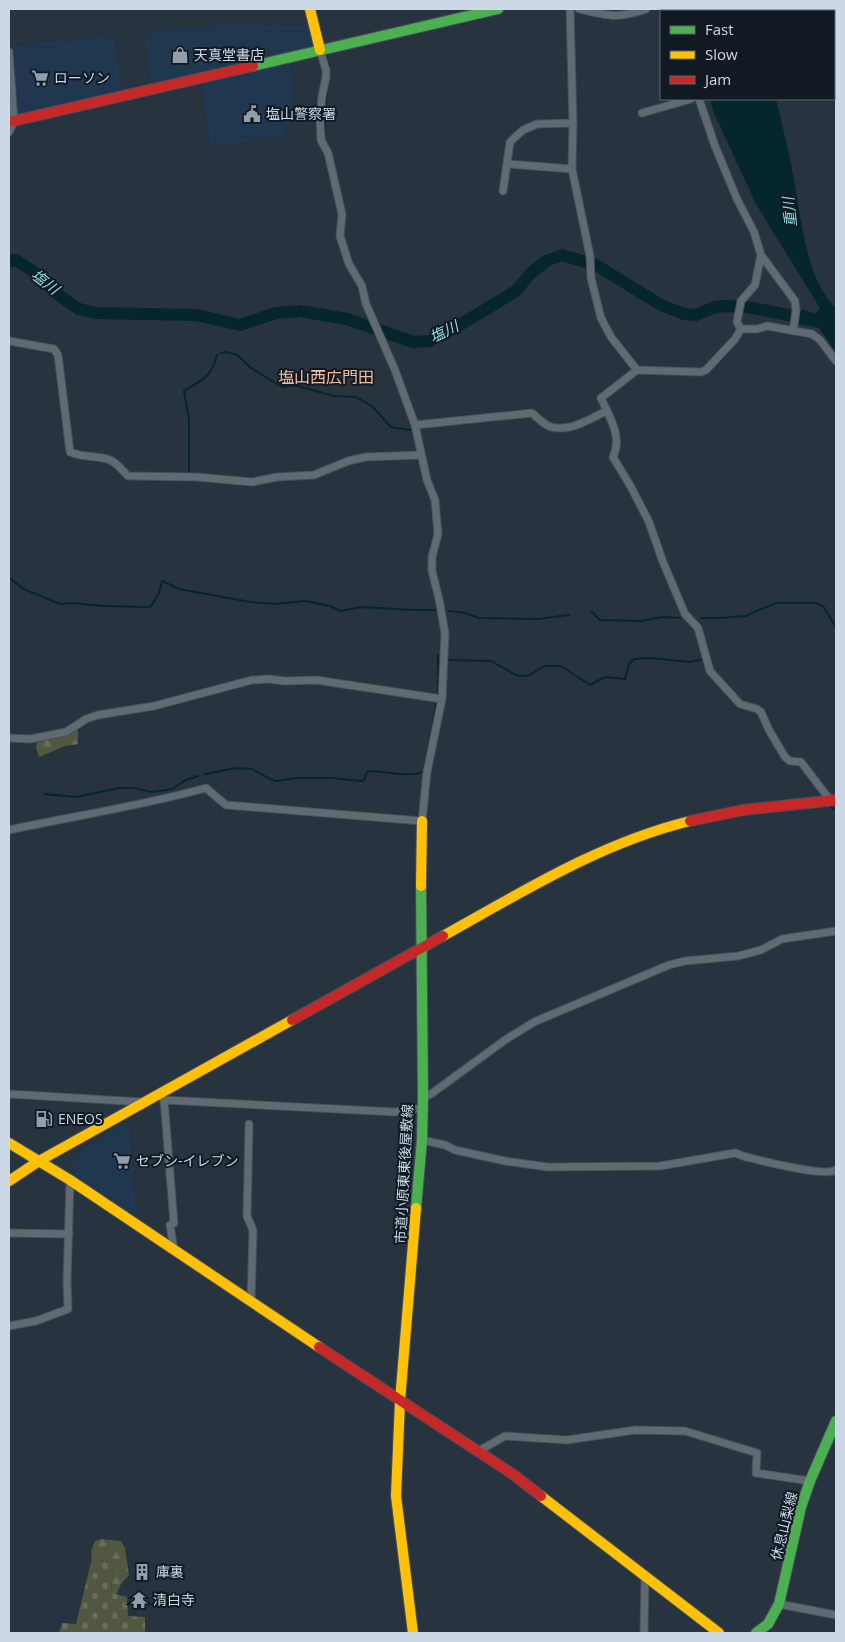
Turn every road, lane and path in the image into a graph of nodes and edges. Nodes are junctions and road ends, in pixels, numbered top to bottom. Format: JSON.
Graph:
{"nodes":[{"id":1,"x":310,"y":9,"type":"edge"},
{"id":2,"x":498,"y":9,"type":"edge"},
{"id":3,"x":570,"y":9,"type":"edge"},
{"id":4,"x":579,"y":9,"type":"edge"},
{"id":5,"x":646,"y":9,"type":"edge"},
{"id":6,"x":320,"y":50,"type":"junction"},
{"id":7,"x":9,"y":52,"type":"edge"},
{"id":8,"x":688,"y":100,"type":"edge"},
{"id":9,"x":699,"y":100,"type":"edge"},
{"id":10,"x":642,"y":113,"type":"dead end"},
{"id":11,"x":12,"y":122,"type":"edge"},
{"id":12,"x":573,"y":123,"type":"junction"},
{"id":13,"x":9,"y":132,"type":"edge"},
{"id":14,"x":507,"y":164,"type":"junction"},
{"id":15,"x":572,"y":169,"type":"junction"},
{"id":16,"x":503,"y":191,"type":"dead end"},
{"id":17,"x":762,"y":255,"type":"junction"},
{"id":18,"x":739,"y":325,"type":"junction"},
{"id":19,"x":793,"y":331,"type":"junction"},
{"id":20,"x":9,"y":341,"type":"edge"},
{"id":21,"x":836,"y":361,"type":"edge"},
{"id":22,"x":637,"y":370,"type":"junction"},
{"id":23,"x":606,"y":411,"type":"junction"},
{"id":24,"x":415,"y":425,"type":"junction"},
{"id":25,"x":420,"y":455,"type":"junction"},
{"id":26,"x":438,"y":698,"type":"junction"},
{"id":27,"x":9,"y":738,"type":"edge"},
{"id":28,"x":833,"y":800,"type":"edge"},
{"id":29,"x":422,"y":821,"type":"junction"},
{"id":30,"x":9,"y":830,"type":"edge"},
{"id":31,"x":836,"y":931,"type":"edge"},
{"id":32,"x":421,"y":948,"type":"junction"},
{"id":33,"x":9,"y":1094,"type":"edge"},
{"id":34,"x":162,"y":1097,"type":"junction"},
{"id":35,"x":423,"y":1097,"type":"junction"},
{"id":36,"x":146,"y":1102,"type":"junction"},
{"id":37,"x":422,"y":1110,"type":"junction"},
{"id":38,"x":249,"y":1124,"type":"dead end"},
{"id":39,"x":422,"y":1140,"type":"junction"},
{"id":40,"x":9,"y":1143,"type":"edge"},
{"id":41,"x":39,"y":1161,"type":"junction"},
{"id":42,"x":836,"y":1170,"type":"edge"},
{"id":43,"x":70,"y":1180,"type":"junction"},
{"id":44,"x":9,"y":1181,"type":"edge"},
{"id":45,"x":9,"y":1234,"type":"edge"},
{"id":46,"x":70,"y":1234,"type":"junction"},
{"id":47,"x":174,"y":1250,"type":"junction"},
{"id":48,"x":251,"y":1302,"type":"junction"},
{"id":49,"x":9,"y":1326,"type":"edge"},
{"id":50,"x":400,"y":1400,"type":"junction"},
{"id":51,"x":836,"y":1421,"type":"edge"},
{"id":52,"x":477,"y":1452,"type":"junction"},
{"id":53,"x":810,"y":1482,"type":"junction"},
{"id":54,"x":645,"y":1578,"type":"junction"},
{"id":55,"x":779,"y":1604,"type":"junction"},
{"id":56,"x":836,"y":1614,"type":"edge"},
{"id":57,"x":413,"y":1633,"type":"edge"},
{"id":58,"x":644,"y":1633,"type":"edge"},
{"id":59,"x":718,"y":1633,"type":"edge"},
{"id":60,"x":756,"y":1633,"type":"edge"}],
"edges":[{"from":1,"to":6,"type":"street"},
{"from":2,"to":6,"type":"street"},
{"from":3,"to":12,"type":"street"},
{"from":4,"to":5,"type":"street"},
{"from":6,"to":11,"type":"street"},
{"from":6,"to":24,"type":"street"},
{"from":7,"to":11,"type":"street"},
{"from":8,"to":10,"type":"street"},
{"from":9,"to":17,"type":"street"},
{"from":11,"to":13,"type":"street"},
{"from":12,"to":14,"type":"street"},
{"from":12,"to":15,"type":"street"},
{"from":14,"to":15,"type":"street"},
{"from":14,"to":16,"type":"street"},
{"from":15,"to":22,"type":"street"},
{"from":17,"to":18,"type":"street"},
{"from":17,"to":19,"type":"street"},
{"from":18,"to":19,"type":"street"},
{"from":18,"to":22,"type":"street"},
{"from":19,"to":21,"type":"street"},
{"from":20,"to":25,"type":"street"},
{"from":22,"to":23,"type":"street"},
{"from":23,"to":24,"type":"street"},
{"from":23,"to":28,"type":"street"},
{"from":24,"to":25,"type":"street"},
{"from":25,"to":26,"type":"street"},
{"from":26,"to":27,"type":"street"},
{"from":26,"to":29,"type":"street"},
{"from":28,"to":32,"type":"street"},
{"from":29,"to":30,"type":"street"},
{"from":29,"to":32,"type":"street","name":"市道小原東東後屋敷線"},
{"from":31,"to":35,"type":"street"},
{"from":32,"to":34,"type":"street"},
{"from":32,"to":35,"type":"street","name":"市道小原東東後屋敷線"},
{"from":33,"to":36,"type":"street"},
{"from":34,"to":36,"type":"street"},
{"from":34,"to":37,"type":"street"},
{"from":34,"to":47,"type":"street"},
{"from":35,"to":37,"type":"street","name":"市道小原東東後屋敷線"},
{"from":36,"to":41,"type":"street"},
{"from":37,"to":39,"type":"street","name":"市道小原東東後屋敷線"},
{"from":38,"to":48,"type":"street"},
{"from":39,"to":42,"type":"street"},
{"from":39,"to":50,"type":"street","name":"市道小原東東後屋敷線"},
{"from":40,"to":41,"type":"street"},
{"from":41,"to":43,"type":"street"},
{"from":41,"to":44,"type":"street"},
{"from":43,"to":46,"type":"street"},
{"from":43,"to":47,"type":"street"},
{"from":45,"to":46,"type":"street"},
{"from":46,"to":49,"type":"street"},
{"from":47,"to":48,"type":"street"},
{"from":48,"to":50,"type":"street"},
{"from":50,"to":52,"type":"street"},
{"from":50,"to":57,"type":"street","name":"市道小原東東後屋敷線"},
{"from":51,"to":53,"type":"street","name":"休息山梨線"},
{"from":52,"to":53,"type":"street"},
{"from":52,"to":54,"type":"street"},
{"from":53,"to":55,"type":"street","name":"休息山梨線"},
{"from":54,"to":58,"type":"street"},
{"from":54,"to":59,"type":"street"},
{"from":55,"to":56,"type":"street"},
{"from":55,"to":60,"type":"street","name":"休息山梨線"}]}
